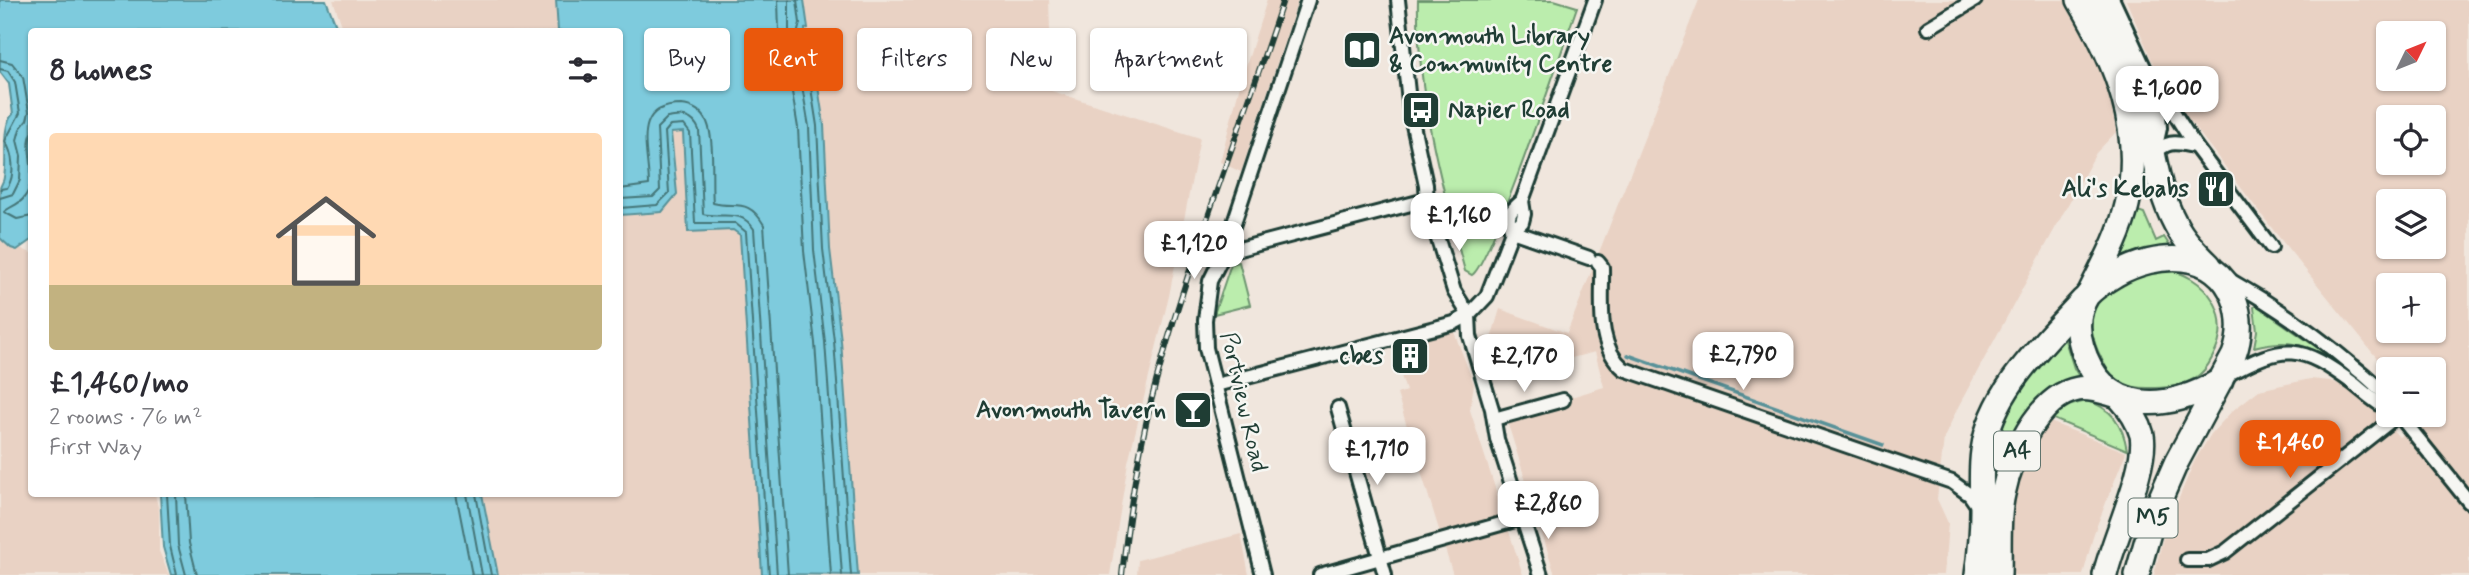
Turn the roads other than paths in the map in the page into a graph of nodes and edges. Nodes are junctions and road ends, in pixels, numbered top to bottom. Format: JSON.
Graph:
{"nodes":[{"id":1,"x":1308,"y":0,"type":"edge"},
{"id":2,"x":1398,"y":0,"type":"edge"},
{"id":3,"x":1595,"y":0,"type":"edge"},
{"id":4,"x":1975,"y":0,"type":"edge"},
{"id":5,"x":2079,"y":0,"type":"edge"},
{"id":6,"x":2098,"y":0,"type":"edge"},
{"id":7,"x":2113,"y":0,"type":"edge"},
{"id":8,"x":1928,"y":29,"type":"dead end"},
{"id":9,"x":2157,"y":86,"type":"junction"},
{"id":10,"x":2195,"y":146,"type":"junction"},
{"id":11,"x":2154,"y":154,"type":"junction"},
{"id":12,"x":1426,"y":200,"type":"junction"},
{"id":13,"x":1512,"y":231,"type":"junction"},
{"id":14,"x":2271,"y":247,"type":"dead end"},
{"id":15,"x":1224,"y":253,"type":"junction"},
{"id":16,"x":2216,"y":271,"type":"junction"},
{"id":17,"x":2088,"y":295,"type":"junction"},
{"id":18,"x":1469,"y":315,"type":"junction"},
{"id":19,"x":2222,"y":378,"type":"junction"},
{"id":20,"x":1216,"y":385,"type":"junction"},
{"id":21,"x":2376,"y":386,"type":"edge"},
{"id":22,"x":2118,"y":396,"type":"junction"},
{"id":23,"x":1563,"y":400,"type":"dead end"},
{"id":24,"x":2376,"y":401,"type":"edge"},
{"id":25,"x":1338,"y":408,"type":"dead end"},
{"id":26,"x":1494,"y":419,"type":"junction"},
{"id":27,"x":2384,"y":427,"type":"edge"},
{"id":28,"x":2409,"y":427,"type":"edge"},
{"id":29,"x":1982,"y":466,"type":"junction"},
{"id":30,"x":1952,"y":482,"type":"junction"},
{"id":31,"x":2469,"y":502,"type":"edge"},
{"id":32,"x":1982,"y":513,"type":"junction"},
{"id":33,"x":1522,"y":519,"type":"junction"},
{"id":34,"x":1380,"y":559,"type":"junction"},
{"id":35,"x":2187,"y":560,"type":"dead end"},
{"id":36,"x":1263,"y":575,"type":"edge"},
{"id":37,"x":1320,"y":575,"type":"edge"},
{"id":38,"x":1384,"y":575,"type":"edge"},
{"id":39,"x":1541,"y":575,"type":"edge"},
{"id":40,"x":1977,"y":575,"type":"edge"},
{"id":41,"x":1999,"y":575,"type":"edge"},
{"id":42,"x":2105,"y":575,"type":"edge"},
{"id":43,"x":2137,"y":575,"type":"edge"}],
"edges":[{"from":1,"to":15,"type":"street","name":"Portview Road"},
{"from":2,"to":12,"type":"street"},
{"from":3,"to":13,"type":"street"},
{"from":4,"to":8,"type":"street"},
{"from":5,"to":17,"type":"highway","number":"A4"},
{"from":6,"to":11,"type":"highway"},
{"from":7,"to":9,"type":"street"},
{"from":9,"to":10,"type":"street"},
{"from":9,"to":11,"type":"street"},
{"from":10,"to":11,"type":"street"},
{"from":10,"to":14,"type":"street"},
{"from":11,"to":16,"type":"highway"},
{"from":12,"to":15,"type":"street"},
{"from":12,"to":18,"type":"street"},
{"from":13,"to":18,"type":"street"},
{"from":13,"to":30,"type":"street"},
{"from":15,"to":20,"type":"street","name":"Portview Road"},
{"from":16,"to":17,"type":"highway"},
{"from":16,"to":19,"type":"highway"},
{"from":16,"to":21,"type":"street"},
{"from":17,"to":22,"type":"highway"},
{"from":17,"to":29,"type":"highway","number":"A4"},
{"from":18,"to":20,"type":"street"},
{"from":18,"to":26,"type":"street"},
{"from":19,"to":22,"type":"highway"},
{"from":19,"to":24,"type":"street"},
{"from":19,"to":43,"type":"highway","number":"M5"},
{"from":20,"to":36,"type":"street","name":"Portview Road"},
{"from":22,"to":41,"type":"highway","number":"A4"},
{"from":22,"to":42,"type":"highway","number":"M5"},
{"from":23,"to":26,"type":"street"},
{"from":25,"to":34,"type":"street"},
{"from":26,"to":33,"type":"street"},
{"from":27,"to":35,"type":"street"},
{"from":28,"to":31,"type":"street"},
{"from":29,"to":30,"type":"street"},
{"from":29,"to":32,"type":"highway","number":"A4"},
{"from":30,"to":32,"type":"street"},
{"from":32,"to":40,"type":"highway","number":"A4"},
{"from":33,"to":34,"type":"street"},
{"from":33,"to":39,"type":"street"},
{"from":34,"to":37,"type":"street"},
{"from":34,"to":38,"type":"street"}]}
